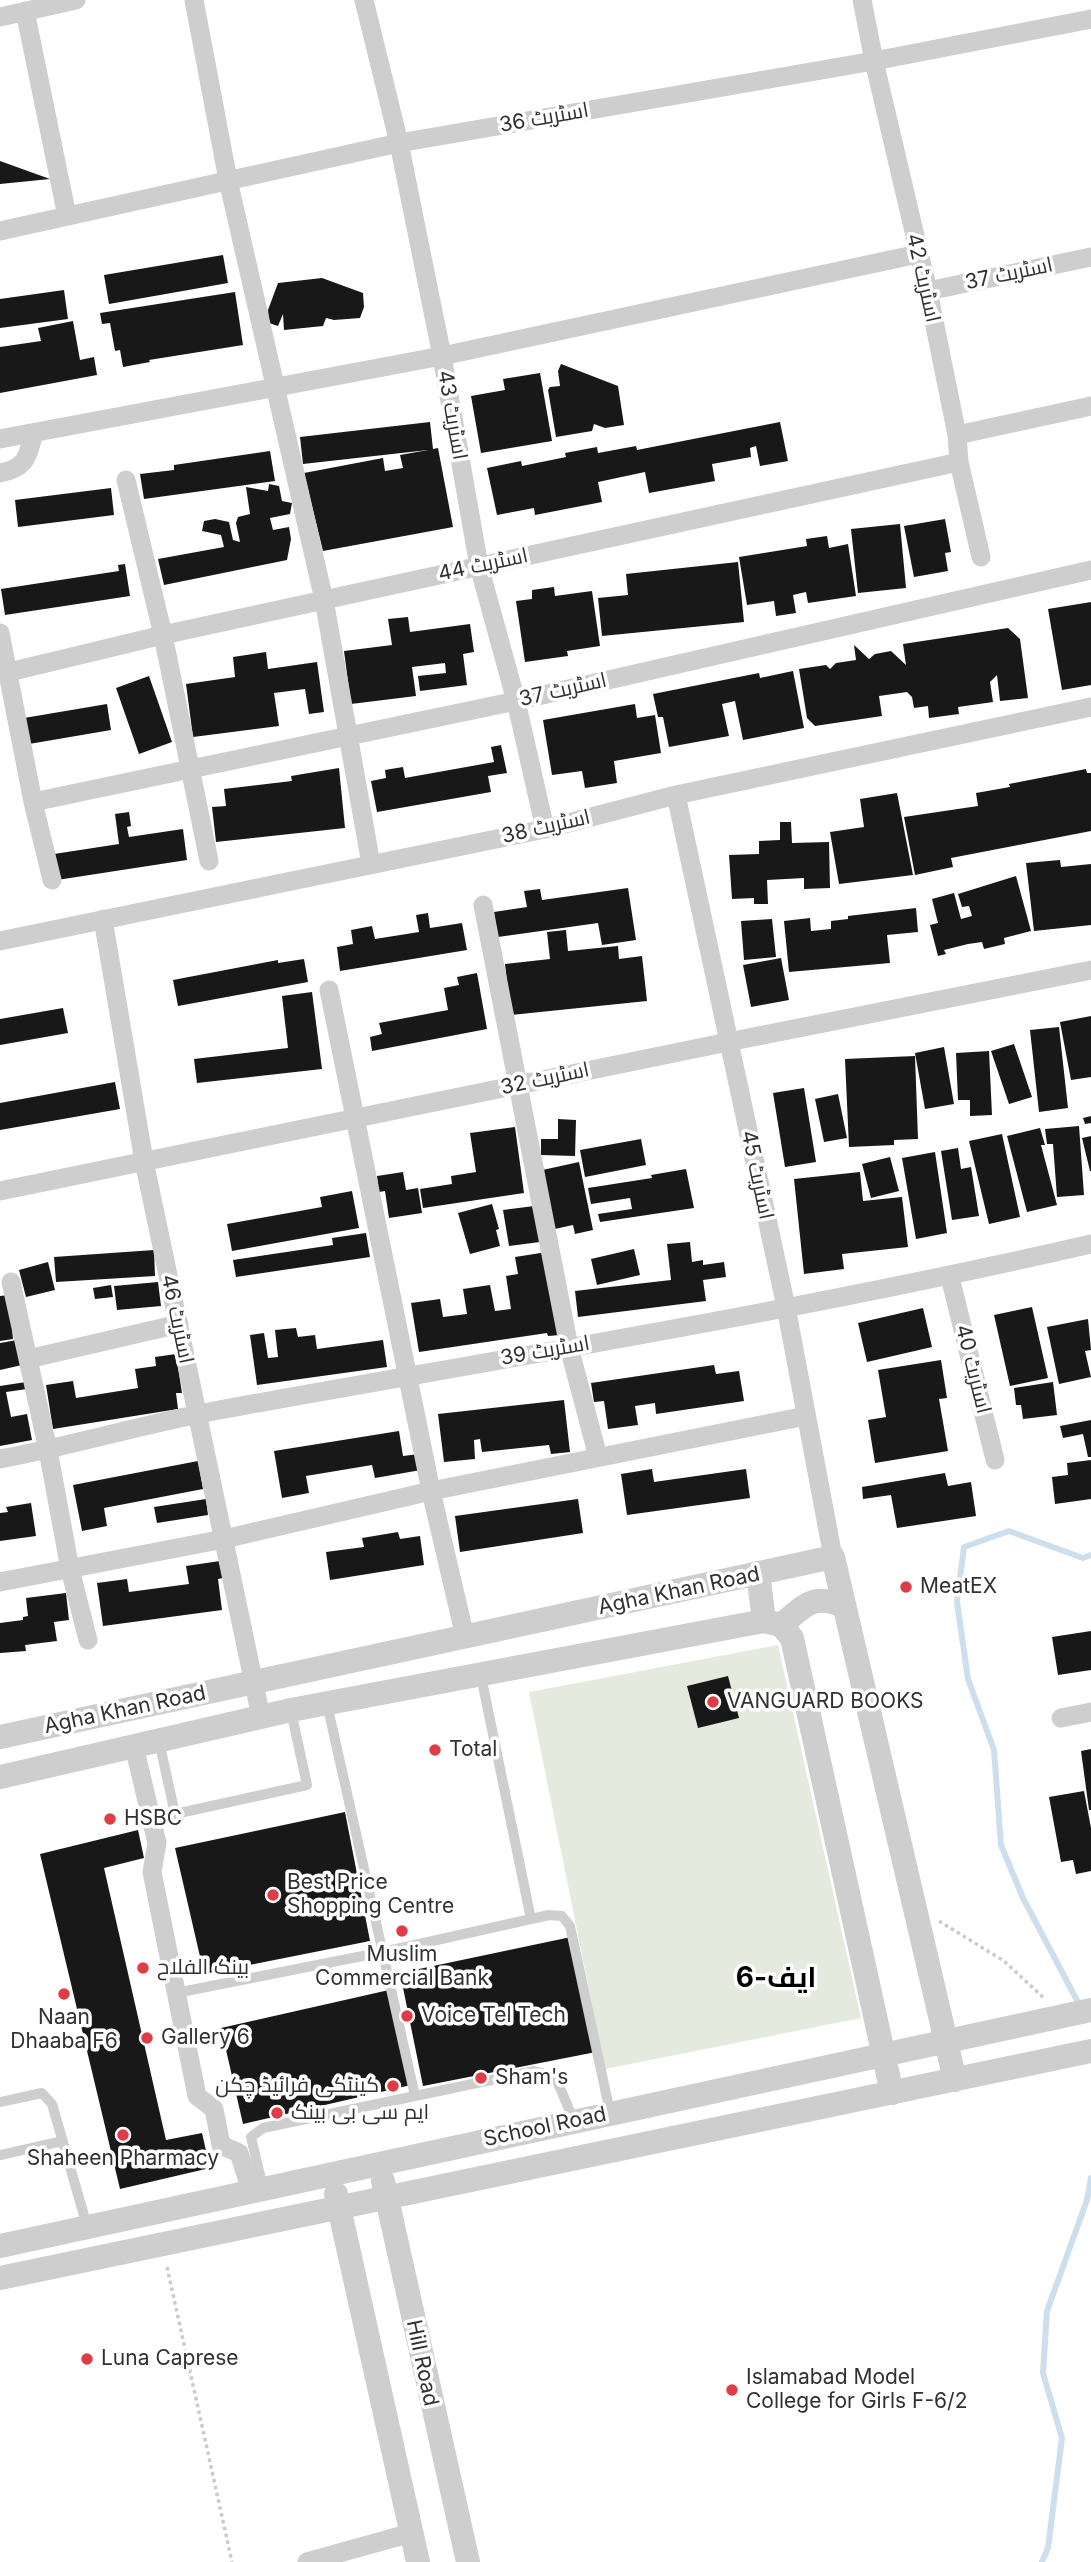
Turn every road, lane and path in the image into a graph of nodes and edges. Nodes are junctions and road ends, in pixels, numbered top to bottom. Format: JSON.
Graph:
{"nodes":[{"id":1,"x":76,"y":0,"type":"edge"},
{"id":2,"x":194,"y":0,"type":"edge"},
{"id":3,"x":364,"y":0,"type":"edge"},
{"id":4,"x":862,"y":0,"type":"edge"},
{"id":5,"x":25,"y":12,"type":"junction"},
{"id":6,"x":0,"y":17,"type":"edge"},
{"id":7,"x":1091,"y":19,"type":"edge"},
{"id":8,"x":873,"y":61,"type":"junction"},
{"id":9,"x":399,"y":143,"type":"junction"},
{"id":10,"x":229,"y":180,"type":"junction"},
{"id":11,"x":67,"y":216,"type":"junction"},
{"id":12,"x":0,"y":230,"type":"edge"},
{"id":13,"x":918,"y":254,"type":"junction"},
{"id":14,"x":1091,"y":257,"type":"edge"},
{"id":15,"x":928,"y":291,"type":"junction"},
{"id":16,"x":442,"y":356,"type":"junction"},
{"id":17,"x":275,"y":388,"type":"junction"},
{"id":18,"x":1091,"y":405,"type":"edge"},
{"id":19,"x":34,"y":433,"type":"junction"},
{"id":20,"x":957,"y":435,"type":"junction"},
{"id":21,"x":0,"y":439,"type":"edge"},
{"id":22,"x":959,"y":462,"type":"junction"},
{"id":23,"x":0,"y":473,"type":"edge"},
{"id":24,"x":126,"y":480,"type":"dead end"},
{"id":25,"x":981,"y":557,"type":"dead end"},
{"id":26,"x":479,"y":566,"type":"junction"},
{"id":27,"x":1091,"y":570,"type":"edge"},
{"id":28,"x":324,"y":600,"type":"junction"},
{"id":29,"x":0,"y":633,"type":"edge"},
{"id":30,"x":163,"y":635,"type":"junction"},
{"id":31,"x":9,"y":672,"type":"junction"},
{"id":32,"x":516,"y":701,"type":"junction"},
{"id":33,"x":1091,"y":708,"type":"edge"},
{"id":34,"x":348,"y":736,"type":"junction"},
{"id":35,"x":189,"y":769,"type":"junction"},
{"id":36,"x":676,"y":795,"type":"junction"},
{"id":37,"x":33,"y":802,"type":"junction"},
{"id":38,"x":544,"y":829,"type":"junction"},
{"id":39,"x":209,"y":861,"type":"dead end"},
{"id":40,"x":371,"y":864,"type":"junction"},
{"id":41,"x":51,"y":880,"type":"dead end"},
{"id":42,"x":483,"y":905,"type":"dead end"},
{"id":43,"x":103,"y":919,"type":"junction"},
{"id":44,"x":0,"y":941,"type":"edge"},
{"id":45,"x":1091,"y":970,"type":"edge"},
{"id":46,"x":329,"y":989,"type":"dead end"},
{"id":47,"x":727,"y":1042,"type":"junction"},
{"id":48,"x":517,"y":1085,"type":"junction"},
{"id":49,"x":356,"y":1118,"type":"junction"},
{"id":50,"x":144,"y":1161,"type":"junction"},
{"id":51,"x":0,"y":1191,"type":"edge"},
{"id":52,"x":1091,"y":1244,"type":"edge"},
{"id":53,"x":950,"y":1277,"type":"junction"},
{"id":54,"x":11,"y":1282,"type":"dead end"},
{"id":55,"x":786,"y":1307,"type":"junction"},
{"id":56,"x":178,"y":1324,"type":"junction"},
{"id":57,"x":569,"y":1347,"type":"junction"},
{"id":58,"x":27,"y":1359,"type":"junction"},
{"id":59,"x":409,"y":1376,"type":"junction"},
{"id":60,"x":198,"y":1414,"type":"junction"},
{"id":61,"x":806,"y":1416,"type":"junction"},
{"id":62,"x":48,"y":1450,"type":"junction"},
{"id":63,"x":598,"y":1457,"type":"junction"},
{"id":64,"x":0,"y":1459,"type":"edge"},
{"id":65,"x":996,"y":1460,"type":"dead end"},
{"id":66,"x":431,"y":1491,"type":"junction"},
{"id":67,"x":224,"y":1539,"type":"junction"},
{"id":68,"x":833,"y":1557,"type":"junction"},
{"id":69,"x":70,"y":1569,"type":"junction"},
{"id":70,"x":758,"y":1573,"type":"junction"},
{"id":71,"x":0,"y":1583,"type":"edge"},
{"id":72,"x":844,"y":1606,"type":"junction"},
{"id":73,"x":773,"y":1623,"type":"junction"},
{"id":74,"x":506,"y":1628,"type":"junction"},
{"id":75,"x":465,"y":1637,"type":"junction"},
{"id":76,"x":88,"y":1640,"type":"dead end"},
{"id":77,"x":513,"y":1668,"type":"junction"},
{"id":78,"x":480,"y":1674,"type":"junction"},
{"id":79,"x":254,"y":1682,"type":"junction"},
{"id":80,"x":327,"y":1703,"type":"junction"},
{"id":81,"x":290,"y":1710,"type":"junction"},
{"id":82,"x":1091,"y":1712,"type":"edge"},
{"id":83,"x":261,"y":1717,"type":"junction"},
{"id":84,"x":1061,"y":1718,"type":"dead end"},
{"id":85,"x":0,"y":1737,"type":"edge"},
{"id":86,"x":158,"y":1740,"type":"junction"},
{"id":87,"x":134,"y":1746,"type":"junction"},
{"id":88,"x":0,"y":1777,"type":"edge"},
{"id":89,"x":914,"y":1905,"type":"junction"},
{"id":90,"x":530,"y":1919,"type":"junction"},
{"id":91,"x":383,"y":1952,"type":"junction"},
{"id":92,"x":176,"y":1993,"type":"junction"},
{"id":93,"x":1075,"y":2013,"type":"edge"},
{"id":94,"x":946,"y":2042,"type":"junction"},
{"id":95,"x":1090,"y":2051,"type":"edge"},
{"id":96,"x":884,"y":2054,"type":"junction"},
{"id":97,"x":955,"y":2080,"type":"junction"},
{"id":98,"x":892,"y":2093,"type":"junction"},
{"id":99,"x":415,"y":2096,"type":"junction"},
{"id":100,"x":0,"y":2102,"type":"edge"},
{"id":101,"x":610,"y":2113,"type":"junction"},
{"id":102,"x":574,"y":2121,"type":"junction"},
{"id":103,"x":62,"y":2141,"type":"junction"},
{"id":104,"x":0,"y":2155,"type":"edge"},
{"id":105,"x":379,"y":2164,"type":"junction"},
{"id":106,"x":334,"y":2174,"type":"junction"},
{"id":107,"x":257,"y":2190,"type":"junction"},
{"id":108,"x":386,"y":2197,"type":"junction"},
{"id":109,"x":338,"y":2208,"type":"junction"},
{"id":110,"x":87,"y":2227,"type":"junction"},
{"id":111,"x":162,"y":2244,"type":"junction"},
{"id":112,"x":0,"y":2246,"type":"edge"},
{"id":113,"x":0,"y":2278,"type":"edge"},
{"id":114,"x":411,"y":2533,"type":"junction"},
{"id":115,"x":232,"y":2562,"type":"edge"},
{"id":116,"x":307,"y":2562,"type":"edge"},
{"id":117,"x":418,"y":2562,"type":"edge"},
{"id":118,"x":468,"y":2562,"type":"edge"}],
"edges":[{"from":1,"to":5,"type":"street"},
{"from":2,"to":10,"type":"street"},
{"from":3,"to":9,"type":"street","name":"اسٹریٹ 43"},
{"from":4,"to":8,"type":"street","name":"اسٹریٹ 42"},
{"from":5,"to":6,"type":"street"},
{"from":5,"to":11,"type":"street"},
{"from":7,"to":8,"type":"street","name":"اسٹریٹ 36"},
{"from":8,"to":9,"type":"street","name":"اسٹریٹ 36"},
{"from":8,"to":13,"type":"street","name":"اسٹریٹ 42"},
{"from":9,"to":10,"type":"street","name":"اسٹریٹ 36"},
{"from":9,"to":16,"type":"street","name":"اسٹریٹ 43"},
{"from":10,"to":11,"type":"street","name":"اسٹریٹ 36"},
{"from":10,"to":17,"type":"street"},
{"from":11,"to":12,"type":"street","name":"اسٹریٹ 36"},
{"from":13,"to":15,"type":"street","name":"اسٹریٹ 42"},
{"from":13,"to":16,"type":"street"},
{"from":14,"to":15,"type":"street","name":"اسٹریٹ 37"},
{"from":15,"to":20,"type":"street","name":"اسٹریٹ 42"},
{"from":16,"to":17,"type":"street"},
{"from":16,"to":26,"type":"street","name":"اسٹریٹ 43"},
{"from":17,"to":19,"type":"street"},
{"from":17,"to":28,"type":"street"},
{"from":18,"to":20,"type":"street"},
{"from":19,"to":21,"type":"street"},
{"from":19,"to":23,"type":"street"},
{"from":20,"to":22,"type":"street","name":"اسٹریٹ 42"},
{"from":22,"to":25,"type":"street","name":"اسٹریٹ 42"},
{"from":22,"to":26,"type":"street","name":"اسٹریٹ 44"},
{"from":24,"to":30,"type":"street"},
{"from":26,"to":28,"type":"street","name":"اسٹریٹ 44"},
{"from":26,"to":32,"type":"street","name":"اسٹریٹ 43"},
{"from":27,"to":32,"type":"street","name":"اسٹریٹ 37"},
{"from":28,"to":30,"type":"street","name":"اسٹریٹ 44"},
{"from":28,"to":34,"type":"street"},
{"from":29,"to":31,"type":"street"},
{"from":30,"to":31,"type":"street","name":"اسٹریٹ 44"},
{"from":30,"to":35,"type":"street"},
{"from":31,"to":37,"type":"street"},
{"from":32,"to":34,"type":"street","name":"اسٹریٹ 37"},
{"from":32,"to":38,"type":"street","name":"اسٹریٹ 43"},
{"from":33,"to":36,"type":"street","name":"اسٹریٹ 38"},
{"from":34,"to":35,"type":"street","name":"اسٹریٹ 37"},
{"from":34,"to":40,"type":"street"},
{"from":35,"to":37,"type":"street","name":"اسٹریٹ 37"},
{"from":35,"to":39,"type":"street"},
{"from":36,"to":38,"type":"street","name":"اسٹریٹ 38"},
{"from":36,"to":47,"type":"street","name":"اسٹریٹ 45"},
{"from":37,"to":41,"type":"street"},
{"from":38,"to":40,"type":"street","name":"اسٹریٹ 38"},
{"from":40,"to":43,"type":"street","name":"اسٹریٹ 38"},
{"from":42,"to":48,"type":"street"},
{"from":43,"to":44,"type":"street","name":"اسٹریٹ 38"},
{"from":43,"to":50,"type":"street","name":"اسٹریٹ 46"},
{"from":45,"to":47,"type":"street","name":"اسٹریٹ 32"},
{"from":46,"to":49,"type":"street"},
{"from":47,"to":48,"type":"street","name":"اسٹریٹ 32"},
{"from":47,"to":55,"type":"street","name":"اسٹریٹ 45"},
{"from":48,"to":49,"type":"street","name":"اسٹریٹ 32"},
{"from":48,"to":57,"type":"street"},
{"from":49,"to":50,"type":"street","name":"اسٹریٹ 32"},
{"from":49,"to":59,"type":"street"},
{"from":50,"to":51,"type":"street","name":"اسٹریٹ 32"},
{"from":50,"to":56,"type":"street","name":"اسٹریٹ 46"},
{"from":52,"to":53,"type":"street","name":"اسٹریٹ 39"},
{"from":53,"to":55,"type":"street","name":"اسٹریٹ 39"},
{"from":53,"to":65,"type":"street","name":"اسٹریٹ 40"},
{"from":54,"to":58,"type":"street"},
{"from":55,"to":57,"type":"street","name":"اسٹریٹ 39"},
{"from":55,"to":61,"type":"street","name":"اسٹریٹ 45"},
{"from":56,"to":58,"type":"street"},
{"from":56,"to":60,"type":"street","name":"اسٹریٹ 46"},
{"from":57,"to":59,"type":"street","name":"اسٹریٹ 39"},
{"from":57,"to":63,"type":"street"},
{"from":58,"to":62,"type":"street"},
{"from":59,"to":60,"type":"street","name":"اسٹریٹ 39"},
{"from":59,"to":66,"type":"street"},
{"from":60,"to":62,"type":"street","name":"اسٹریٹ 39"},
{"from":60,"to":67,"type":"street","name":"اسٹریٹ 46"},
{"from":61,"to":63,"type":"street"},
{"from":61,"to":68,"type":"street","name":"اسٹریٹ 45"},
{"from":62,"to":64,"type":"street","name":"اسٹریٹ 39"},
{"from":62,"to":69,"type":"street"},
{"from":63,"to":66,"type":"street"},
{"from":66,"to":67,"type":"street"},
{"from":66,"to":75,"type":"street"},
{"from":67,"to":69,"type":"street"},
{"from":67,"to":79,"type":"street","name":"اسٹریٹ 46"},
{"from":68,"to":70,"type":"street","name":"Agha Khan Road"},
{"from":68,"to":72,"type":"street"},
{"from":69,"to":71,"type":"street"},
{"from":69,"to":76,"type":"street"},
{"from":70,"to":73,"type":"street"},
{"from":70,"to":74,"type":"street","name":"Agha Khan Road"},
{"from":72,"to":73,"type":"street"},
{"from":72,"to":89,"type":"street"},
{"from":73,"to":77,"type":"street","name":"Agha Khan Road"},
{"from":73,"to":96,"type":"street"},
{"from":74,"to":75,"type":"street","name":"Agha Khan Road"},
{"from":74,"to":77,"type":"street"},
{"from":75,"to":79,"type":"street","name":"Agha Khan Road"},
{"from":77,"to":78,"type":"street","name":"Agha Khan Road"},
{"from":78,"to":80,"type":"street","name":"Agha Khan Road"},
{"from":78,"to":90,"type":"lane"},
{"from":79,"to":83,"type":"street","name":"اسٹریٹ 46"},
{"from":79,"to":85,"type":"street","name":"Agha Khan Road"},
{"from":80,"to":81,"type":"street","name":"Agha Khan Road"},
{"from":80,"to":91,"type":"lane"},
{"from":81,"to":83,"type":"street","name":"Agha Khan Road"},
{"from":81,"to":86,"type":"lane"},
{"from":82,"to":84,"type":"street"},
{"from":83,"to":86,"type":"street","name":"Agha Khan Road"},
{"from":86,"to":87,"type":"street","name":"Agha Khan Road"},
{"from":87,"to":88,"type":"street","name":"Agha Khan Road"},
{"from":87,"to":92,"type":"street"},
{"from":89,"to":93,"type":"path"},
{"from":89,"to":94,"type":"street"},
{"from":90,"to":91,"type":"lane"},
{"from":90,"to":101,"type":"lane"},
{"from":91,"to":92,"type":"lane"},
{"from":91,"to":99,"type":"lane"},
{"from":92,"to":107,"type":"street"},
{"from":93,"to":94,"type":"street","name":"School Road"},
{"from":94,"to":96,"type":"street","name":"School Road"},
{"from":94,"to":97,"type":"street"},
{"from":95,"to":97,"type":"street","name":"School Road"},
{"from":96,"to":98,"type":"street"},
{"from":96,"to":101,"type":"street","name":"School Road"},
{"from":97,"to":98,"type":"street","name":"School Road"},
{"from":98,"to":108,"type":"street","name":"School Road"},
{"from":99,"to":102,"type":"lane"},
{"from":99,"to":107,"type":"lane"},
{"from":100,"to":103,"type":"lane"},
{"from":101,"to":102,"type":"street","name":"School Road"},
{"from":102,"to":105,"type":"street","name":"School Road"},
{"from":103,"to":104,"type":"lane"},
{"from":103,"to":110,"type":"lane"},
{"from":105,"to":106,"type":"street","name":"School Road"},
{"from":105,"to":108,"type":"street","name":"Hill Road"},
{"from":106,"to":107,"type":"street","name":"School Road"},
{"from":106,"to":109,"type":"street"},
{"from":107,"to":110,"type":"street","name":"School Road"},
{"from":108,"to":109,"type":"street","name":"School Road"},
{"from":108,"to":118,"type":"street","name":"Hill Road"},
{"from":109,"to":111,"type":"street","name":"School Road"},
{"from":109,"to":114,"type":"street"},
{"from":110,"to":112,"type":"street","name":"School Road"},
{"from":111,"to":113,"type":"street","name":"School Road"},
{"from":111,"to":115,"type":"path"},
{"from":114,"to":116,"type":"street"},
{"from":114,"to":117,"type":"street"}]}
